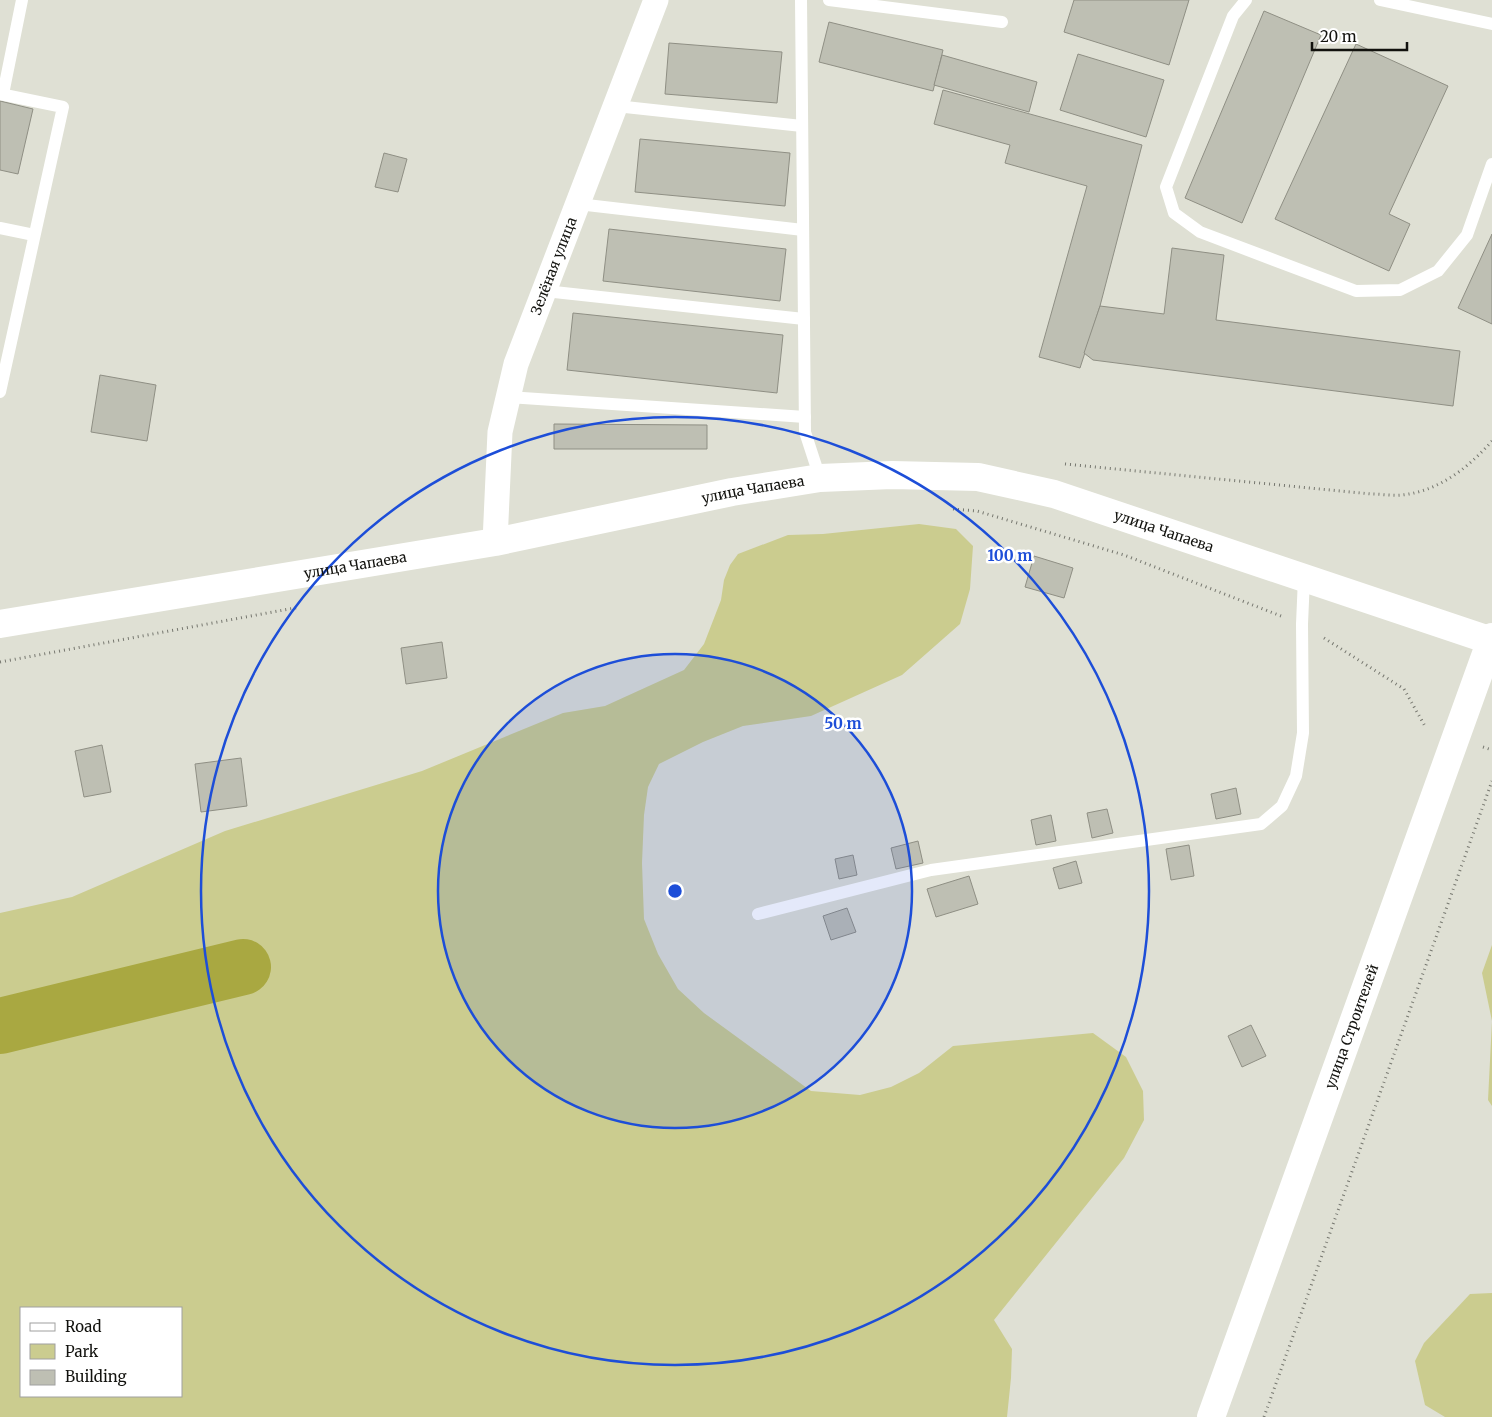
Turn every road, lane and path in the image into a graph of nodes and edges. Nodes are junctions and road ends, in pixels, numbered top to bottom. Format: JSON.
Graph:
{"nodes":[{"id":1,"x":22,"y":0,"type":"edge"},
{"id":2,"x":656,"y":0,"type":"edge"},
{"id":3,"x":801,"y":0,"type":"edge"},
{"id":4,"x":830,"y":0,"type":"edge"},
{"id":5,"x":1246,"y":0,"type":"edge"},
{"id":6,"x":1380,"y":0,"type":"edge"},
{"id":7,"x":1002,"y":22,"type":"dead end"},
{"id":8,"x":1492,"y":24,"type":"edge"},
{"id":9,"x":1,"y":94,"type":"edge"},
{"id":10,"x":616,"y":106,"type":"junction"},
{"id":11,"x":802,"y":126,"type":"junction"},
{"id":12,"x":1492,"y":164,"type":"edge"},
{"id":13,"x":578,"y":204,"type":"junction"},
{"id":14,"x":0,"y":228,"type":"edge"},
{"id":15,"x":803,"y":230,"type":"junction"},
{"id":16,"x":34,"y":235,"type":"junction"},
{"id":17,"x":545,"y":291,"type":"junction"},
{"id":18,"x":804,"y":319,"type":"junction"},
{"id":19,"x":0,"y":392,"type":"edge"},
{"id":20,"x":508,"y":397,"type":"junction"},
{"id":21,"x":805,"y":417,"type":"junction"},
{"id":22,"x":820,"y":478,"type":"junction"},
{"id":23,"x":948,"y":509,"type":"dead end"},
{"id":24,"x":495,"y":542,"type":"junction"},
{"id":25,"x":1304,"y":578,"type":"junction"},
{"id":26,"x":308,"y":606,"type":"dead end"},
{"id":27,"x":0,"y":624,"type":"edge"},
{"id":28,"x":1302,"y":624,"type":"junction"},
{"id":29,"x":1492,"y":639,"type":"edge"},
{"id":30,"x":0,"y":662,"type":"edge"},
{"id":31,"x":1426,"y":728,"type":"dead end"},
{"id":32,"x":1492,"y":781,"type":"edge"},
{"id":33,"x":758,"y":914,"type":"dead end"},
{"id":34,"x":1211,"y":1417,"type":"edge"},
{"id":35,"x":1264,"y":1417,"type":"edge"}],
"edges":[{"from":1,"to":9,"type":"lane"},
{"from":2,"to":10,"type":"street","name":"Зелёная улица"},
{"from":3,"to":11,"type":"lane"},
{"from":4,"to":7,"type":"lane"},
{"from":5,"to":12,"type":"lane"},
{"from":6,"to":8,"type":"lane"},
{"from":9,"to":16,"type":"lane"},
{"from":10,"to":11,"type":"lane"},
{"from":10,"to":13,"type":"street","name":"Зелёная улица"},
{"from":11,"to":15,"type":"lane"},
{"from":13,"to":15,"type":"lane"},
{"from":13,"to":17,"type":"street","name":"Зелёная улица"},
{"from":14,"to":16,"type":"lane"},
{"from":15,"to":18,"type":"lane"},
{"from":16,"to":19,"type":"lane"},
{"from":17,"to":18,"type":"lane"},
{"from":17,"to":20,"type":"street","name":"Зелёная улица"},
{"from":18,"to":21,"type":"lane"},
{"from":20,"to":21,"type":"lane"},
{"from":20,"to":24,"type":"street","name":"Зелёная улица"},
{"from":21,"to":22,"type":"lane"},
{"from":22,"to":24,"type":"street","name":"улица Чапаева"},
{"from":22,"to":25,"type":"street","name":"улица Чапаева"},
{"from":23,"to":28,"type":"path"},
{"from":24,"to":27,"type":"street","name":"улица Чапаева"},
{"from":25,"to":28,"type":"lane"},
{"from":25,"to":29,"type":"street","name":"улица Чапаева"},
{"from":26,"to":30,"type":"path"},
{"from":28,"to":31,"type":"path"},
{"from":28,"to":33,"type":"lane"},
{"from":29,"to":34,"type":"street","name":"улица Строителей"},
{"from":32,"to":35,"type":"path"}]}
